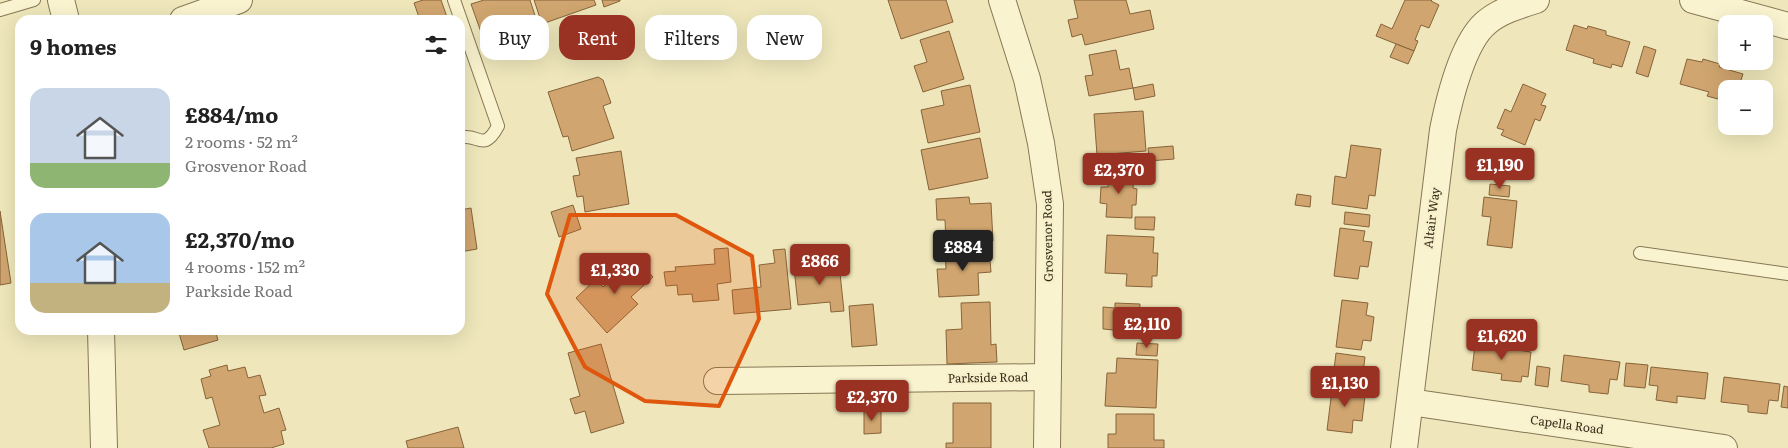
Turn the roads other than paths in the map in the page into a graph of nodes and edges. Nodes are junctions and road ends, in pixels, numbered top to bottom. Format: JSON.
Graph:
{"nodes":[{"id":1,"x":34,"y":0,"type":"edge"},
{"id":2,"x":61,"y":0,"type":"edge"},
{"id":3,"x":239,"y":0,"type":"edge"},
{"id":4,"x":454,"y":0,"type":"edge"},
{"id":5,"x":1002,"y":0,"type":"edge"},
{"id":6,"x":1536,"y":0,"type":"edge"},
{"id":7,"x":1693,"y":0,"type":"edge"},
{"id":8,"x":0,"y":10,"type":"edge"},
{"id":9,"x":65,"y":15,"type":"edge"},
{"id":10,"x":197,"y":15,"type":"edge"},
{"id":11,"x":459,"y":15,"type":"edge"},
{"id":12,"x":1788,"y":26,"type":"edge"},
{"id":13,"x":465,"y":32,"type":"edge"},
{"id":14,"x":465,"y":136,"type":"edge"},
{"id":15,"x":1640,"y":253,"type":"dead end"},
{"id":16,"x":1788,"y":274,"type":"edge"},
{"id":17,"x":102,"y":335,"type":"edge"},
{"id":18,"x":1048,"y":377,"type":"junction"},
{"id":19,"x":718,"y":381,"type":"dead end"},
{"id":20,"x":1410,"y":402,"type":"junction"},
{"id":21,"x":104,"y":448,"type":"edge"},
{"id":22,"x":1047,"y":448,"type":"edge"},
{"id":23,"x":1404,"y":448,"type":"edge"},
{"id":24,"x":1724,"y":448,"type":"edge"}],
"edges":[{"from":1,"to":8,"type":"lane"},
{"from":2,"to":9,"type":"street"},
{"from":3,"to":10,"type":"street"},
{"from":4,"to":11,"type":"lane"},
{"from":5,"to":18,"type":"street","name":"Grosvenor Road"},
{"from":6,"to":20,"type":"street","name":"Altair Way"},
{"from":7,"to":12,"type":"street"},
{"from":13,"to":14,"type":"lane"},
{"from":15,"to":16,"type":"lane"},
{"from":17,"to":21,"type":"street"},
{"from":18,"to":19,"type":"street","name":"Parkside Road"},
{"from":18,"to":22,"type":"street","name":"Grosvenor Road"},
{"from":20,"to":23,"type":"street","name":"Altair Way"},
{"from":20,"to":24,"type":"street","name":"Capella Road"}]}
